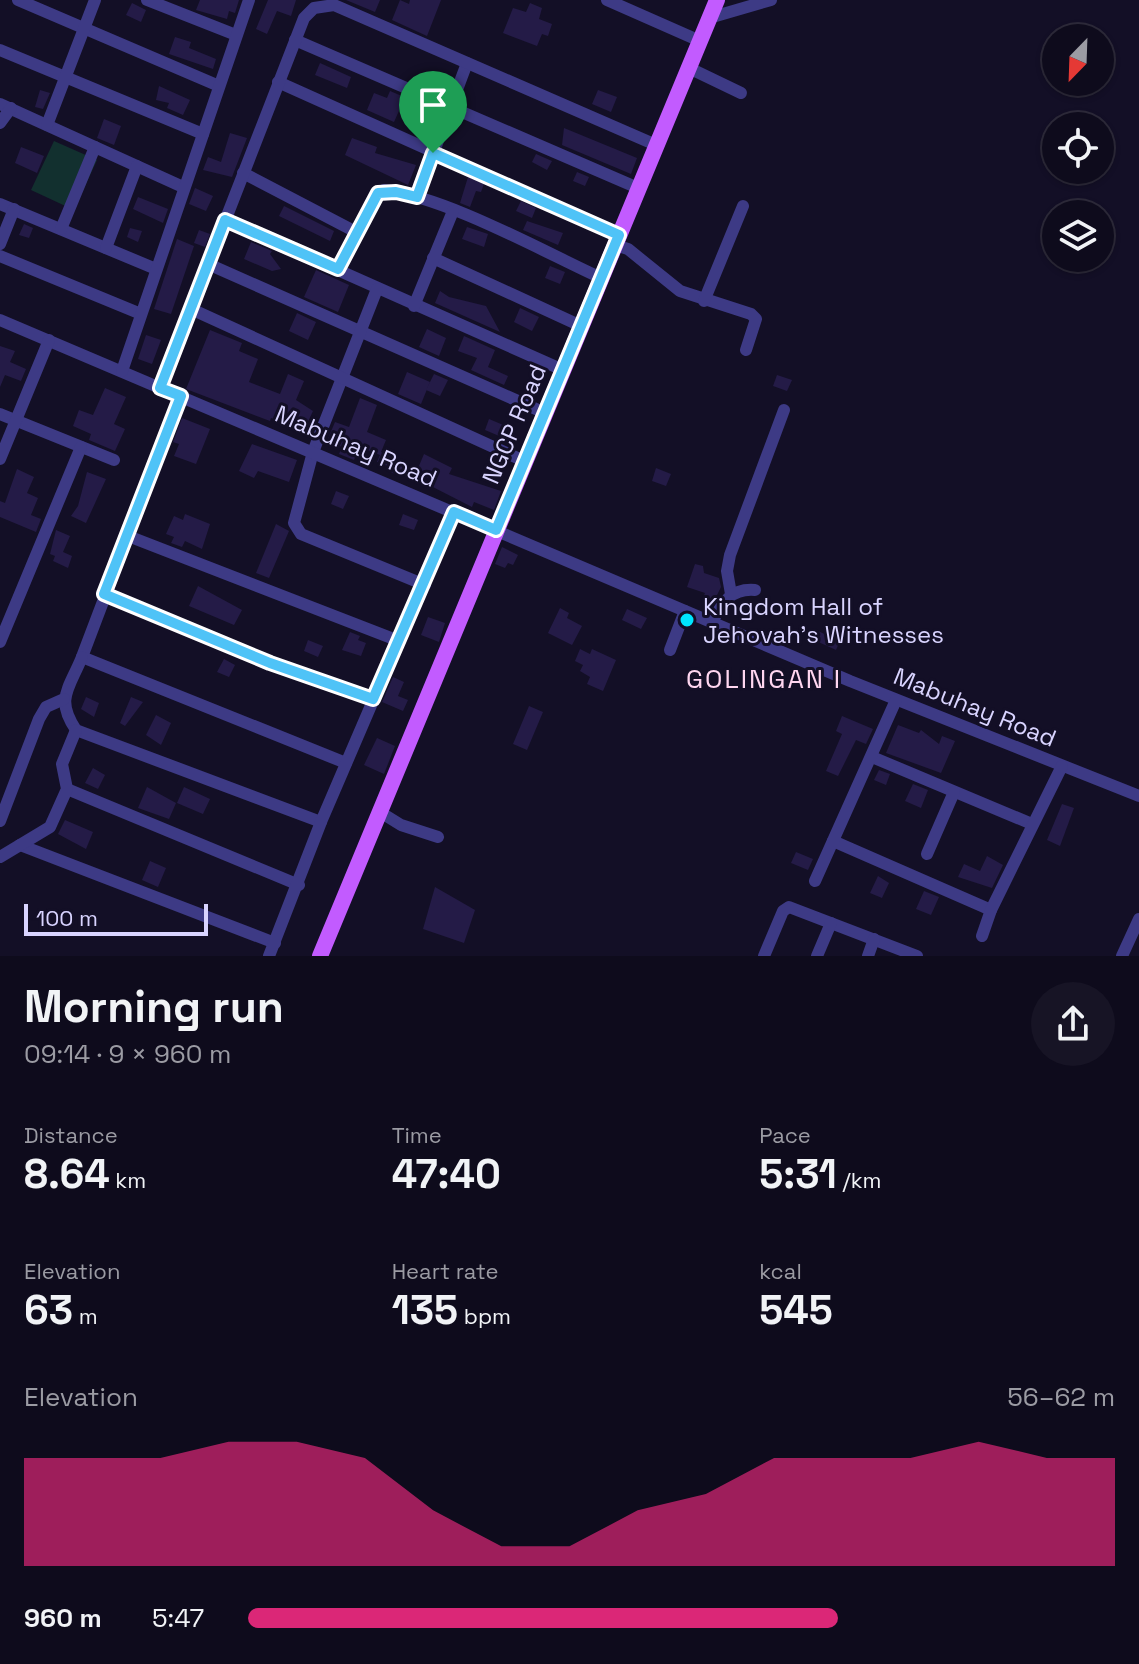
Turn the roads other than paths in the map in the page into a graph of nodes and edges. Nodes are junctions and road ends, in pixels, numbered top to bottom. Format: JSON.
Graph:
{"nodes":[{"id":1,"x":18,"y":0,"type":"edge"},
{"id":2,"x":95,"y":0,"type":"edge"},
{"id":3,"x":147,"y":0,"type":"edge"},
{"id":4,"x":249,"y":0,"type":"edge"},
{"id":5,"x":607,"y":0,"type":"edge"},
{"id":6,"x":717,"y":0,"type":"edge"},
{"id":7,"x":771,"y":0,"type":"edge"},
{"id":8,"x":709,"y":18,"type":"junction"},
{"id":9,"x":84,"y":28,"type":"junction"},
{"id":10,"x":236,"y":35,"type":"junction"},
{"id":11,"x":295,"y":40,"type":"junction"},
{"id":12,"x":700,"y":41,"type":"junction"},
{"id":13,"x":0,"y":50,"type":"edge"},
{"id":14,"x":467,"y":63,"type":"junction"},
{"id":15,"x":689,"y":68,"type":"junction"},
{"id":16,"x":64,"y":78,"type":"junction"},
{"id":17,"x":278,"y":82,"type":"junction"},
{"id":18,"x":219,"y":86,"type":"junction"},
{"id":19,"x":741,"y":93,"type":"dead end"},
{"id":20,"x":5,"y":106,"type":"edge"},
{"id":21,"x":450,"y":107,"type":"junction"},
{"id":22,"x":0,"y":123,"type":"edge"},
{"id":23,"x":47,"y":125,"type":"junction"},
{"id":24,"x":203,"y":134,"type":"junction"},
{"id":25,"x":656,"y":145,"type":"junction"},
{"id":26,"x":95,"y":147,"type":"junction"},
{"id":27,"x":433,"y":153,"type":"junction"},
{"id":28,"x":137,"y":166,"type":"junction"},
{"id":29,"x":243,"y":173,"type":"junction"},
{"id":30,"x":183,"y":187,"type":"junction"},
{"id":31,"x":638,"y":188,"type":"junction"},
{"id":32,"x":417,"y":197,"type":"junction"},
{"id":33,"x":0,"y":204,"type":"edge"},
{"id":34,"x":743,"y":206,"type":"dead end"},
{"id":35,"x":14,"y":209,"type":"junction"},
{"id":36,"x":453,"y":211,"type":"junction"},
{"id":37,"x":225,"y":220,"type":"junction"},
{"id":38,"x":61,"y":229,"type":"junction"},
{"id":39,"x":356,"y":232,"type":"junction"},
{"id":40,"x":617,"y":240,"type":"junction"},
{"id":41,"x":0,"y":244,"type":"edge"},
{"id":42,"x":106,"y":248,"type":"junction"},
{"id":43,"x":0,"y":256,"type":"edge"},
{"id":44,"x":433,"y":258,"type":"junction"},
{"id":45,"x":208,"y":264,"type":"junction"},
{"id":46,"x":156,"y":269,"type":"junction"},
{"id":47,"x":338,"y":269,"type":"junction"},
{"id":48,"x":601,"y":278,"type":"junction"},
{"id":49,"x":377,"y":289,"type":"junction"},
{"id":50,"x":704,"y":301,"type":"junction"},
{"id":51,"x":414,"y":306,"type":"junction"},
{"id":52,"x":191,"y":309,"type":"junction"},
{"id":53,"x":141,"y":314,"type":"junction"},
{"id":54,"x":0,"y":320,"type":"edge"},
{"id":55,"x":581,"y":326,"type":"junction"},
{"id":56,"x":359,"y":331,"type":"junction"},
{"id":57,"x":49,"y":340,"type":"junction"},
{"id":58,"x":746,"y":350,"type":"dead end"},
{"id":59,"x":563,"y":370,"type":"junction"},
{"id":60,"x":122,"y":371,"type":"junction"},
{"id":61,"x":343,"y":376,"type":"junction"},
{"id":62,"x":160,"y":388,"type":"junction"},
{"id":63,"x":181,"y":396,"type":"junction"},
{"id":64,"x":784,"y":410,"type":"dead end"},
{"id":65,"x":545,"y":413,"type":"junction"},
{"id":66,"x":0,"y":414,"type":"edge"},
{"id":67,"x":17,"y":421,"type":"junction"},
{"id":68,"x":81,"y":447,"type":"junction"},
{"id":69,"x":313,"y":452,"type":"junction"},
{"id":70,"x":0,"y":459,"type":"edge"},
{"id":71,"x":114,"y":460,"type":"dead end"},
{"id":72,"x":524,"y":461,"type":"junction"},
{"id":73,"x":454,"y":512,"type":"junction"},
{"id":74,"x":496,"y":530,"type":"junction"},
{"id":75,"x":128,"y":536,"type":"junction"},
{"id":76,"x":425,"y":585,"type":"junction"},
{"id":77,"x":755,"y":590,"type":"dead end"},
{"id":78,"x":104,"y":594,"type":"junction"},
{"id":79,"x":731,"y":594,"type":"junction"},
{"id":80,"x":685,"y":611,"type":"junction"},
{"id":81,"x":712,"y":622,"type":"junction"},
{"id":82,"x":1,"y":638,"type":"edge"},
{"id":83,"x":399,"y":641,"type":"junction"},
{"id":84,"x":670,"y":650,"type":"dead end"},
{"id":85,"x":82,"y":657,"type":"junction"},
{"id":86,"x":64,"y":699,"type":"junction"},
{"id":87,"x":373,"y":699,"type":"junction"},
{"id":88,"x":896,"y":700,"type":"junction"},
{"id":89,"x":76,"y":730,"type":"junction"},
{"id":90,"x":872,"y":757,"type":"junction"},
{"id":91,"x":346,"y":763,"type":"junction"},
{"id":92,"x":1062,"y":766,"type":"junction"},
{"id":93,"x":67,"y":789,"type":"junction"},
{"id":94,"x":954,"y":792,"type":"junction"},
{"id":95,"x":1139,"y":796,"type":"edge"},
{"id":96,"x":380,"y":812,"type":"junction"},
{"id":97,"x":0,"y":821,"type":"edge"},
{"id":98,"x":321,"y":822,"type":"junction"},
{"id":99,"x":1032,"y":824,"type":"junction"},
{"id":100,"x":50,"y":827,"type":"junction"},
{"id":101,"x":438,"y":837,"type":"dead end"},
{"id":102,"x":833,"y":841,"type":"junction"},
{"id":103,"x":20,"y":845,"type":"junction"},
{"id":104,"x":1,"y":853,"type":"edge"},
{"id":105,"x":927,"y":854,"type":"dead end"},
{"id":106,"x":46,"y":855,"type":"junction"},
{"id":107,"x":815,"y":881,"type":"dead end"},
{"id":108,"x":299,"y":885,"type":"junction"},
{"id":109,"x":991,"y":910,"type":"junction"},
{"id":110,"x":1139,"y":919,"type":"edge"},
{"id":111,"x":831,"y":923,"type":"junction"},
{"id":112,"x":982,"y":936,"type":"dead end"},
{"id":113,"x":874,"y":939,"type":"junction"},
{"id":114,"x":272,"y":950,"type":"edge"},
{"id":115,"x":320,"y":956,"type":"edge"},
{"id":116,"x":764,"y":956,"type":"edge"},
{"id":117,"x":817,"y":956,"type":"edge"},
{"id":118,"x":868,"y":956,"type":"edge"},
{"id":119,"x":917,"y":956,"type":"edge"},
{"id":120,"x":1122,"y":956,"type":"edge"}],
"edges":[{"from":1,"to":9,"type":"street"},
{"from":2,"to":9,"type":"street"},
{"from":3,"to":10,"type":"street"},
{"from":4,"to":10,"type":"street"},
{"from":5,"to":12,"type":"street"},
{"from":6,"to":8,"type":"main road","name":"NGCP Road"},
{"from":7,"to":8,"type":"street"},
{"from":8,"to":12,"type":"main road","name":"NGCP Road"},
{"from":9,"to":16,"type":"street"},
{"from":9,"to":18,"type":"street"},
{"from":10,"to":18,"type":"street"},
{"from":11,"to":14,"type":"street"},
{"from":11,"to":17,"type":"street"},
{"from":11,"to":21,"type":"street"},
{"from":12,"to":15,"type":"main road","name":"NGCP Road"},
{"from":13,"to":16,"type":"street"},
{"from":14,"to":21,"type":"street"},
{"from":14,"to":25,"type":"street"},
{"from":15,"to":19,"type":"street"},
{"from":15,"to":25,"type":"main road","name":"NGCP Road"},
{"from":16,"to":23,"type":"street"},
{"from":16,"to":24,"type":"street"},
{"from":17,"to":27,"type":"street"},
{"from":17,"to":29,"type":"street"},
{"from":18,"to":24,"type":"street"},
{"from":20,"to":22,"type":"street"},
{"from":20,"to":23,"type":"street"},
{"from":21,"to":27,"type":"street"},
{"from":21,"to":31,"type":"street"},
{"from":23,"to":26,"type":"street"},
{"from":24,"to":30,"type":"street"},
{"from":25,"to":31,"type":"main road","name":"NGCP Road"},
{"from":26,"to":28,"type":"street"},
{"from":26,"to":38,"type":"street"},
{"from":27,"to":32,"type":"street"},
{"from":27,"to":40,"type":"street"},
{"from":28,"to":30,"type":"street"},
{"from":28,"to":42,"type":"street"},
{"from":29,"to":37,"type":"street"},
{"from":29,"to":39,"type":"street"},
{"from":30,"to":46,"type":"street"},
{"from":31,"to":40,"type":"main road","name":"NGCP Road"},
{"from":32,"to":36,"type":"street"},
{"from":32,"to":39,"type":"street"},
{"from":33,"to":35,"type":"street"},
{"from":34,"to":50,"type":"street"},
{"from":35,"to":38,"type":"street"},
{"from":35,"to":41,"type":"street"},
{"from":36,"to":44,"type":"street"},
{"from":36,"to":48,"type":"street"},
{"from":37,"to":45,"type":"street"},
{"from":37,"to":47,"type":"street"},
{"from":38,"to":42,"type":"street"},
{"from":39,"to":47,"type":"street"},
{"from":40,"to":48,"type":"main road","name":"NGCP Road"},
{"from":40,"to":50,"type":"street"},
{"from":42,"to":46,"type":"street"},
{"from":43,"to":53,"type":"street"},
{"from":44,"to":51,"type":"street"},
{"from":44,"to":55,"type":"street"},
{"from":45,"to":52,"type":"street"},
{"from":45,"to":56,"type":"street"},
{"from":46,"to":53,"type":"street"},
{"from":47,"to":49,"type":"street"},
{"from":48,"to":55,"type":"main road","name":"NGCP Road"},
{"from":49,"to":51,"type":"street"},
{"from":49,"to":56,"type":"street"},
{"from":50,"to":58,"type":"street"},
{"from":51,"to":59,"type":"street"},
{"from":52,"to":61,"type":"street"},
{"from":52,"to":62,"type":"street"},
{"from":53,"to":60,"type":"street"},
{"from":54,"to":57,"type":"street","name":"Mabuhay Road"},
{"from":55,"to":59,"type":"main road","name":"NGCP Road"},
{"from":56,"to":61,"type":"street"},
{"from":56,"to":65,"type":"street"},
{"from":57,"to":60,"type":"street","name":"Mabuhay Road"},
{"from":57,"to":67,"type":"street"},
{"from":59,"to":65,"type":"main road","name":"NGCP Road"},
{"from":60,"to":62,"type":"street","name":"Mabuhay Road"},
{"from":61,"to":69,"type":"street"},
{"from":61,"to":72,"type":"street"},
{"from":62,"to":63,"type":"street","name":"Mabuhay Road"},
{"from":63,"to":69,"type":"street","name":"Mabuhay Road"},
{"from":63,"to":75,"type":"street"},
{"from":64,"to":79,"type":"street"},
{"from":65,"to":72,"type":"main road","name":"NGCP Road"},
{"from":66,"to":67,"type":"street"},
{"from":67,"to":68,"type":"street"},
{"from":67,"to":70,"type":"street"},
{"from":68,"to":71,"type":"street"},
{"from":68,"to":82,"type":"street"},
{"from":69,"to":73,"type":"street","name":"Mabuhay Road"},
{"from":69,"to":76,"type":"street"},
{"from":72,"to":74,"type":"main road","name":"NGCP Road"},
{"from":73,"to":74,"type":"street","name":"Mabuhay Road"},
{"from":73,"to":76,"type":"street"},
{"from":74,"to":80,"type":"street","name":"Mabuhay Road"},
{"from":74,"to":96,"type":"main road","name":"NGCP Road"},
{"from":75,"to":78,"type":"street"},
{"from":75,"to":83,"type":"street"},
{"from":76,"to":83,"type":"street"},
{"from":77,"to":79,"type":"street"},
{"from":78,"to":85,"type":"street"},
{"from":78,"to":87,"type":"street"},
{"from":79,"to":81,"type":"street"},
{"from":80,"to":81,"type":"street","name":"Mabuhay Road"},
{"from":80,"to":84,"type":"street"},
{"from":81,"to":88,"type":"street","name":"Mabuhay Road"},
{"from":83,"to":87,"type":"street"},
{"from":85,"to":86,"type":"street"},
{"from":85,"to":91,"type":"street"},
{"from":86,"to":89,"type":"street"},
{"from":86,"to":97,"type":"street"},
{"from":87,"to":91,"type":"street"},
{"from":88,"to":90,"type":"street"},
{"from":88,"to":92,"type":"street","name":"Mabuhay Road"},
{"from":89,"to":93,"type":"street"},
{"from":89,"to":98,"type":"street"},
{"from":90,"to":94,"type":"street"},
{"from":90,"to":102,"type":"street"},
{"from":91,"to":98,"type":"street"},
{"from":92,"to":95,"type":"street","name":"Mabuhay Road"},
{"from":92,"to":99,"type":"street"},
{"from":93,"to":100,"type":"street"},
{"from":93,"to":108,"type":"street"},
{"from":94,"to":99,"type":"street"},
{"from":94,"to":105,"type":"street"},
{"from":96,"to":101,"type":"street"},
{"from":96,"to":115,"type":"main road","name":"NGCP Road"},
{"from":98,"to":108,"type":"street"},
{"from":99,"to":109,"type":"street"},
{"from":100,"to":103,"type":"street"},
{"from":100,"to":106,"type":"street"},
{"from":102,"to":107,"type":"street"},
{"from":102,"to":109,"type":"street"},
{"from":103,"to":104,"type":"street"},
{"from":103,"to":106,"type":"street"},
{"from":106,"to":114,"type":"street"},
{"from":108,"to":114,"type":"street"},
{"from":109,"to":112,"type":"street"},
{"from":110,"to":120,"type":"street"},
{"from":111,"to":113,"type":"street"},
{"from":111,"to":116,"type":"street"},
{"from":111,"to":117,"type":"street"},
{"from":113,"to":118,"type":"street"},
{"from":113,"to":119,"type":"street"}]}
